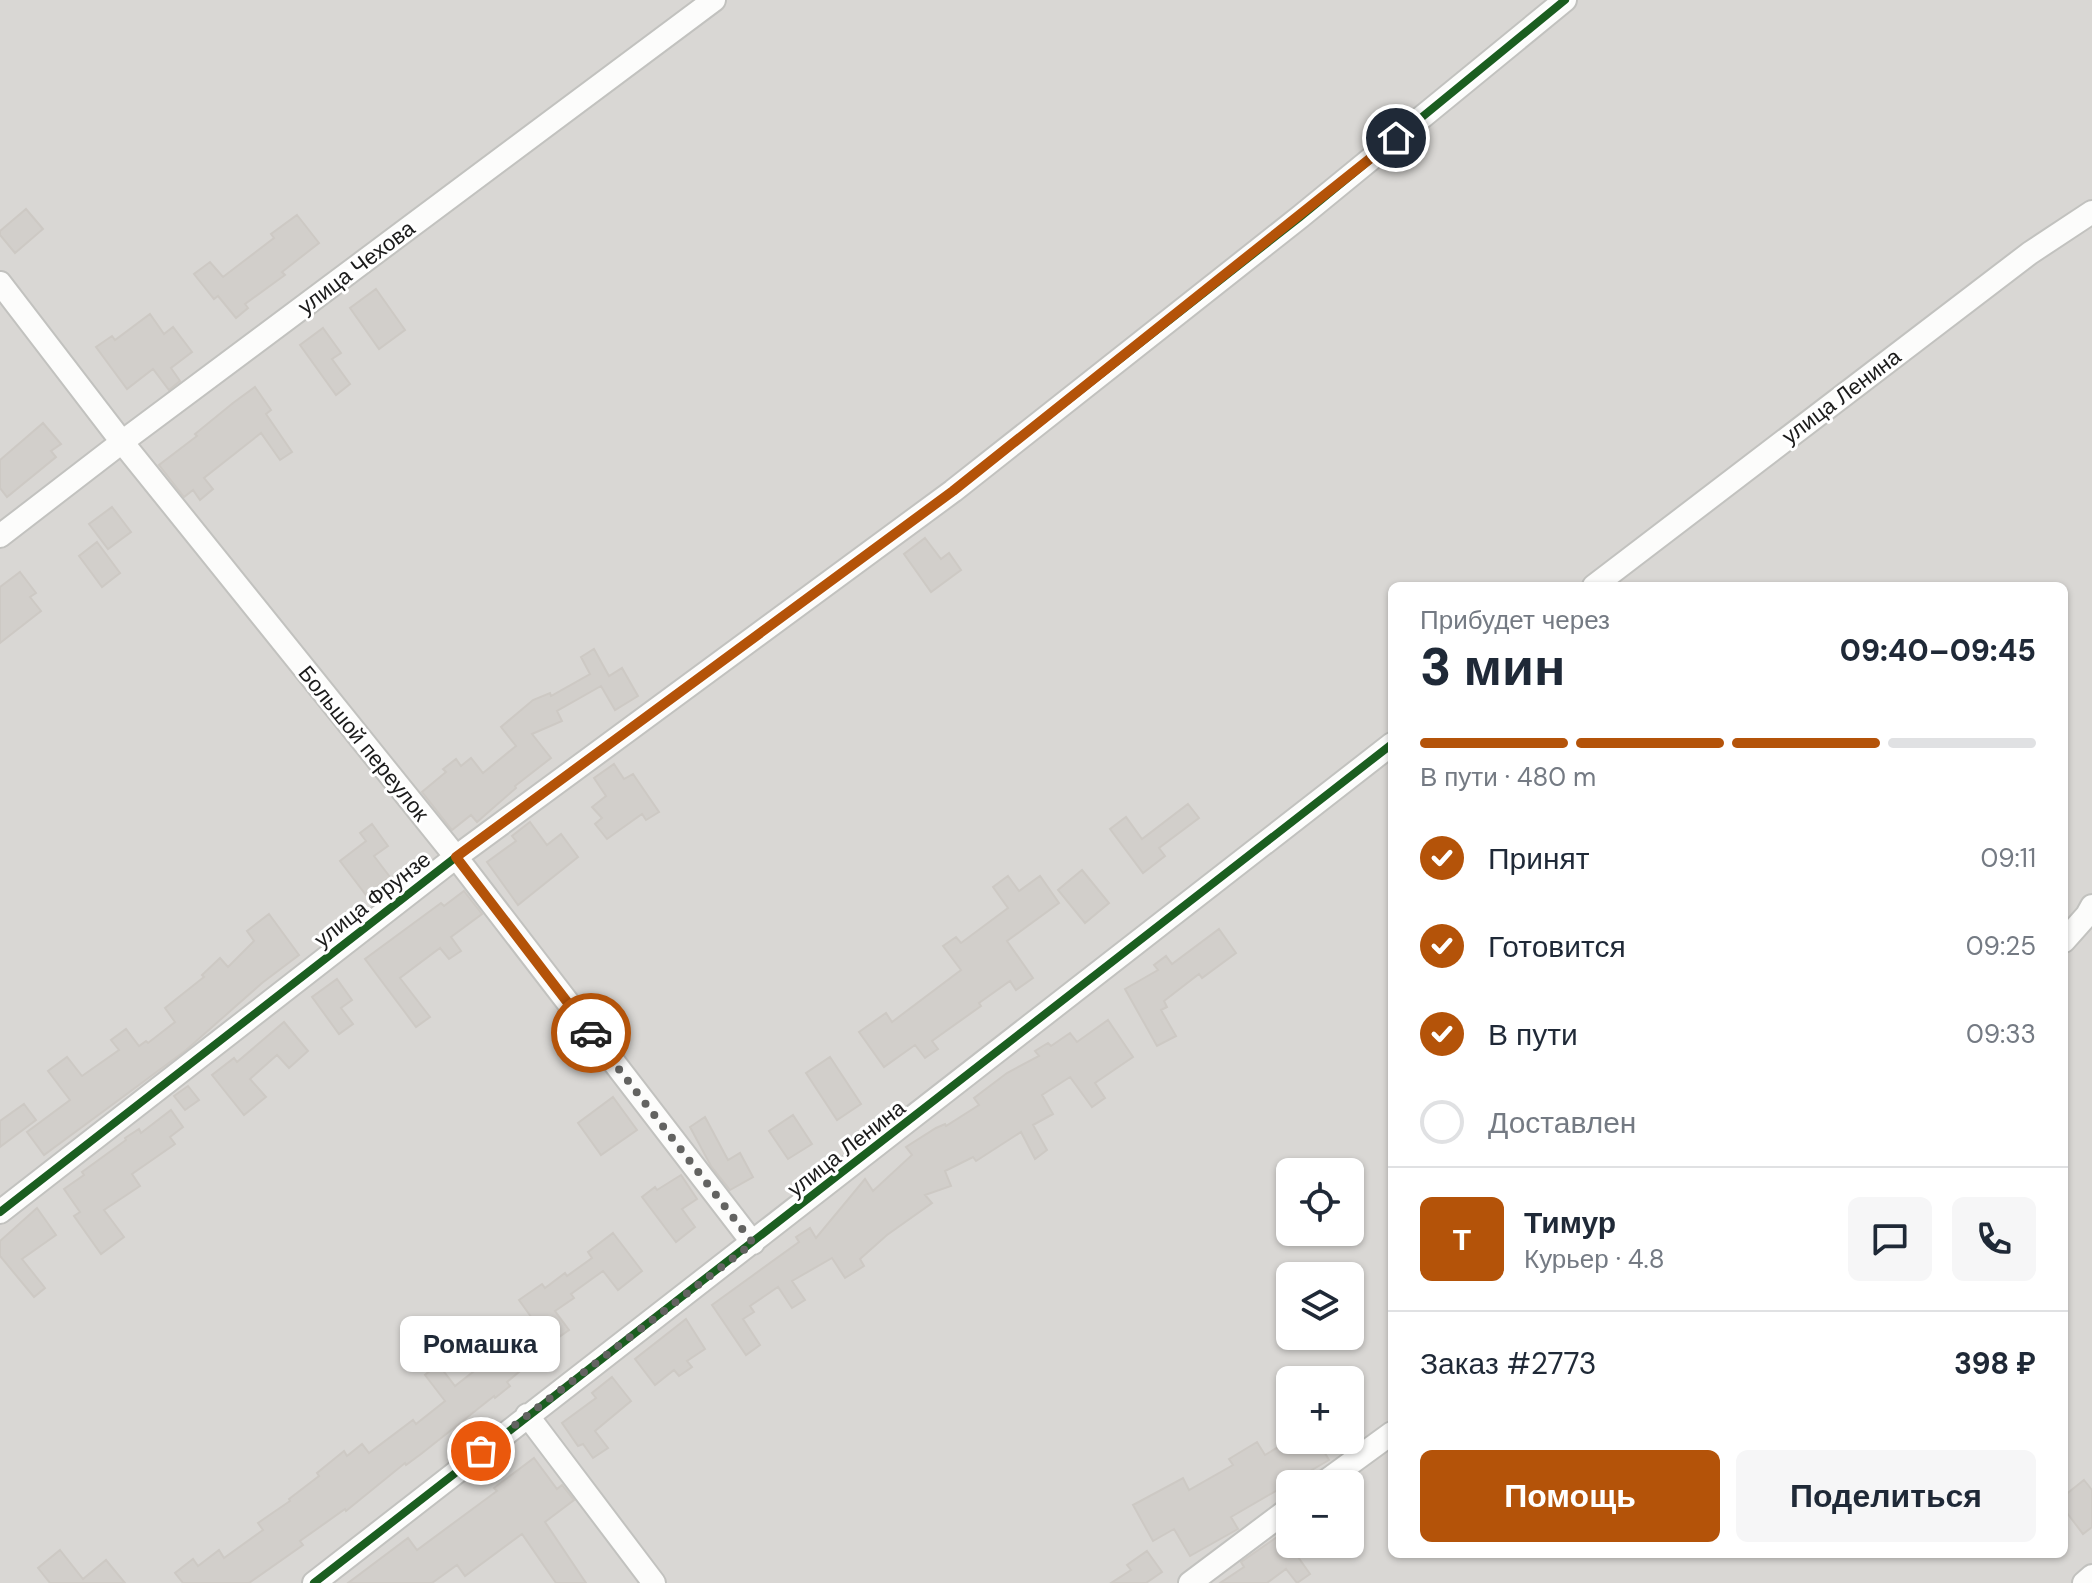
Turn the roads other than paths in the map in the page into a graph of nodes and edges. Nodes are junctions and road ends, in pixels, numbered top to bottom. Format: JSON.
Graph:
{"nodes":[{"id":1,"x":714,"y":0,"type":"edge"},
{"id":2,"x":1565,"y":0,"type":"edge"},
{"id":3,"x":2092,"y":212,"type":"edge"},
{"id":4,"x":0,"y":283,"type":"edge"},
{"id":5,"x":122,"y":442,"type":"junction"},
{"id":6,"x":0,"y":536,"type":"edge"},
{"id":7,"x":1599,"y":582,"type":"edge"},
{"id":8,"x":1388,"y":747,"type":"edge"},
{"id":9,"x":456,"y":857,"type":"junction"},
{"id":10,"x":2092,"y":906,"type":"edge"},
{"id":11,"x":2068,"y":936,"type":"edge"},
{"id":12,"x":0,"y":1212,"type":"edge"},
{"id":13,"x":753,"y":1243,"type":"junction"},
{"id":14,"x":527,"y":1415,"type":"junction"},
{"id":15,"x":1388,"y":1436,"type":"edge"},
{"id":16,"x":1341,"y":1470,"type":"edge"},
{"id":17,"x":1276,"y":1518,"type":"edge"},
{"id":18,"x":2092,"y":1576,"type":"edge"},
{"id":19,"x":319,"y":1581,"type":"edge"},
{"id":20,"x":654,"y":1583,"type":"edge"},
{"id":21,"x":1190,"y":1583,"type":"edge"},
{"id":22,"x":2084,"y":1583,"type":"edge"}],
"edges":[{"from":1,"to":5,"type":"street","name":"улица Чехова"},
{"from":2,"to":9,"type":"street","name":"улица Фрунзе"},
{"from":3,"to":7,"type":"street","name":"улица Ленина"},
{"from":4,"to":5,"type":"street","name":"Большой переулок"},
{"from":5,"to":6,"type":"street","name":"улица Чехова"},
{"from":5,"to":9,"type":"street","name":"Большой переулок"},
{"from":8,"to":13,"type":"street","name":"улица Ленина"},
{"from":9,"to":12,"type":"street","name":"улица Фрунзе"},
{"from":9,"to":13,"type":"street","name":"Большой переулок"},
{"from":10,"to":11,"type":"street"},
{"from":13,"to":14,"type":"street","name":"улица Ленина"},
{"from":14,"to":19,"type":"street","name":"улица Ленина"},
{"from":14,"to":20,"type":"street"},
{"from":15,"to":16,"type":"street"},
{"from":17,"to":21,"type":"street"},
{"from":18,"to":22,"type":"street"}]}
